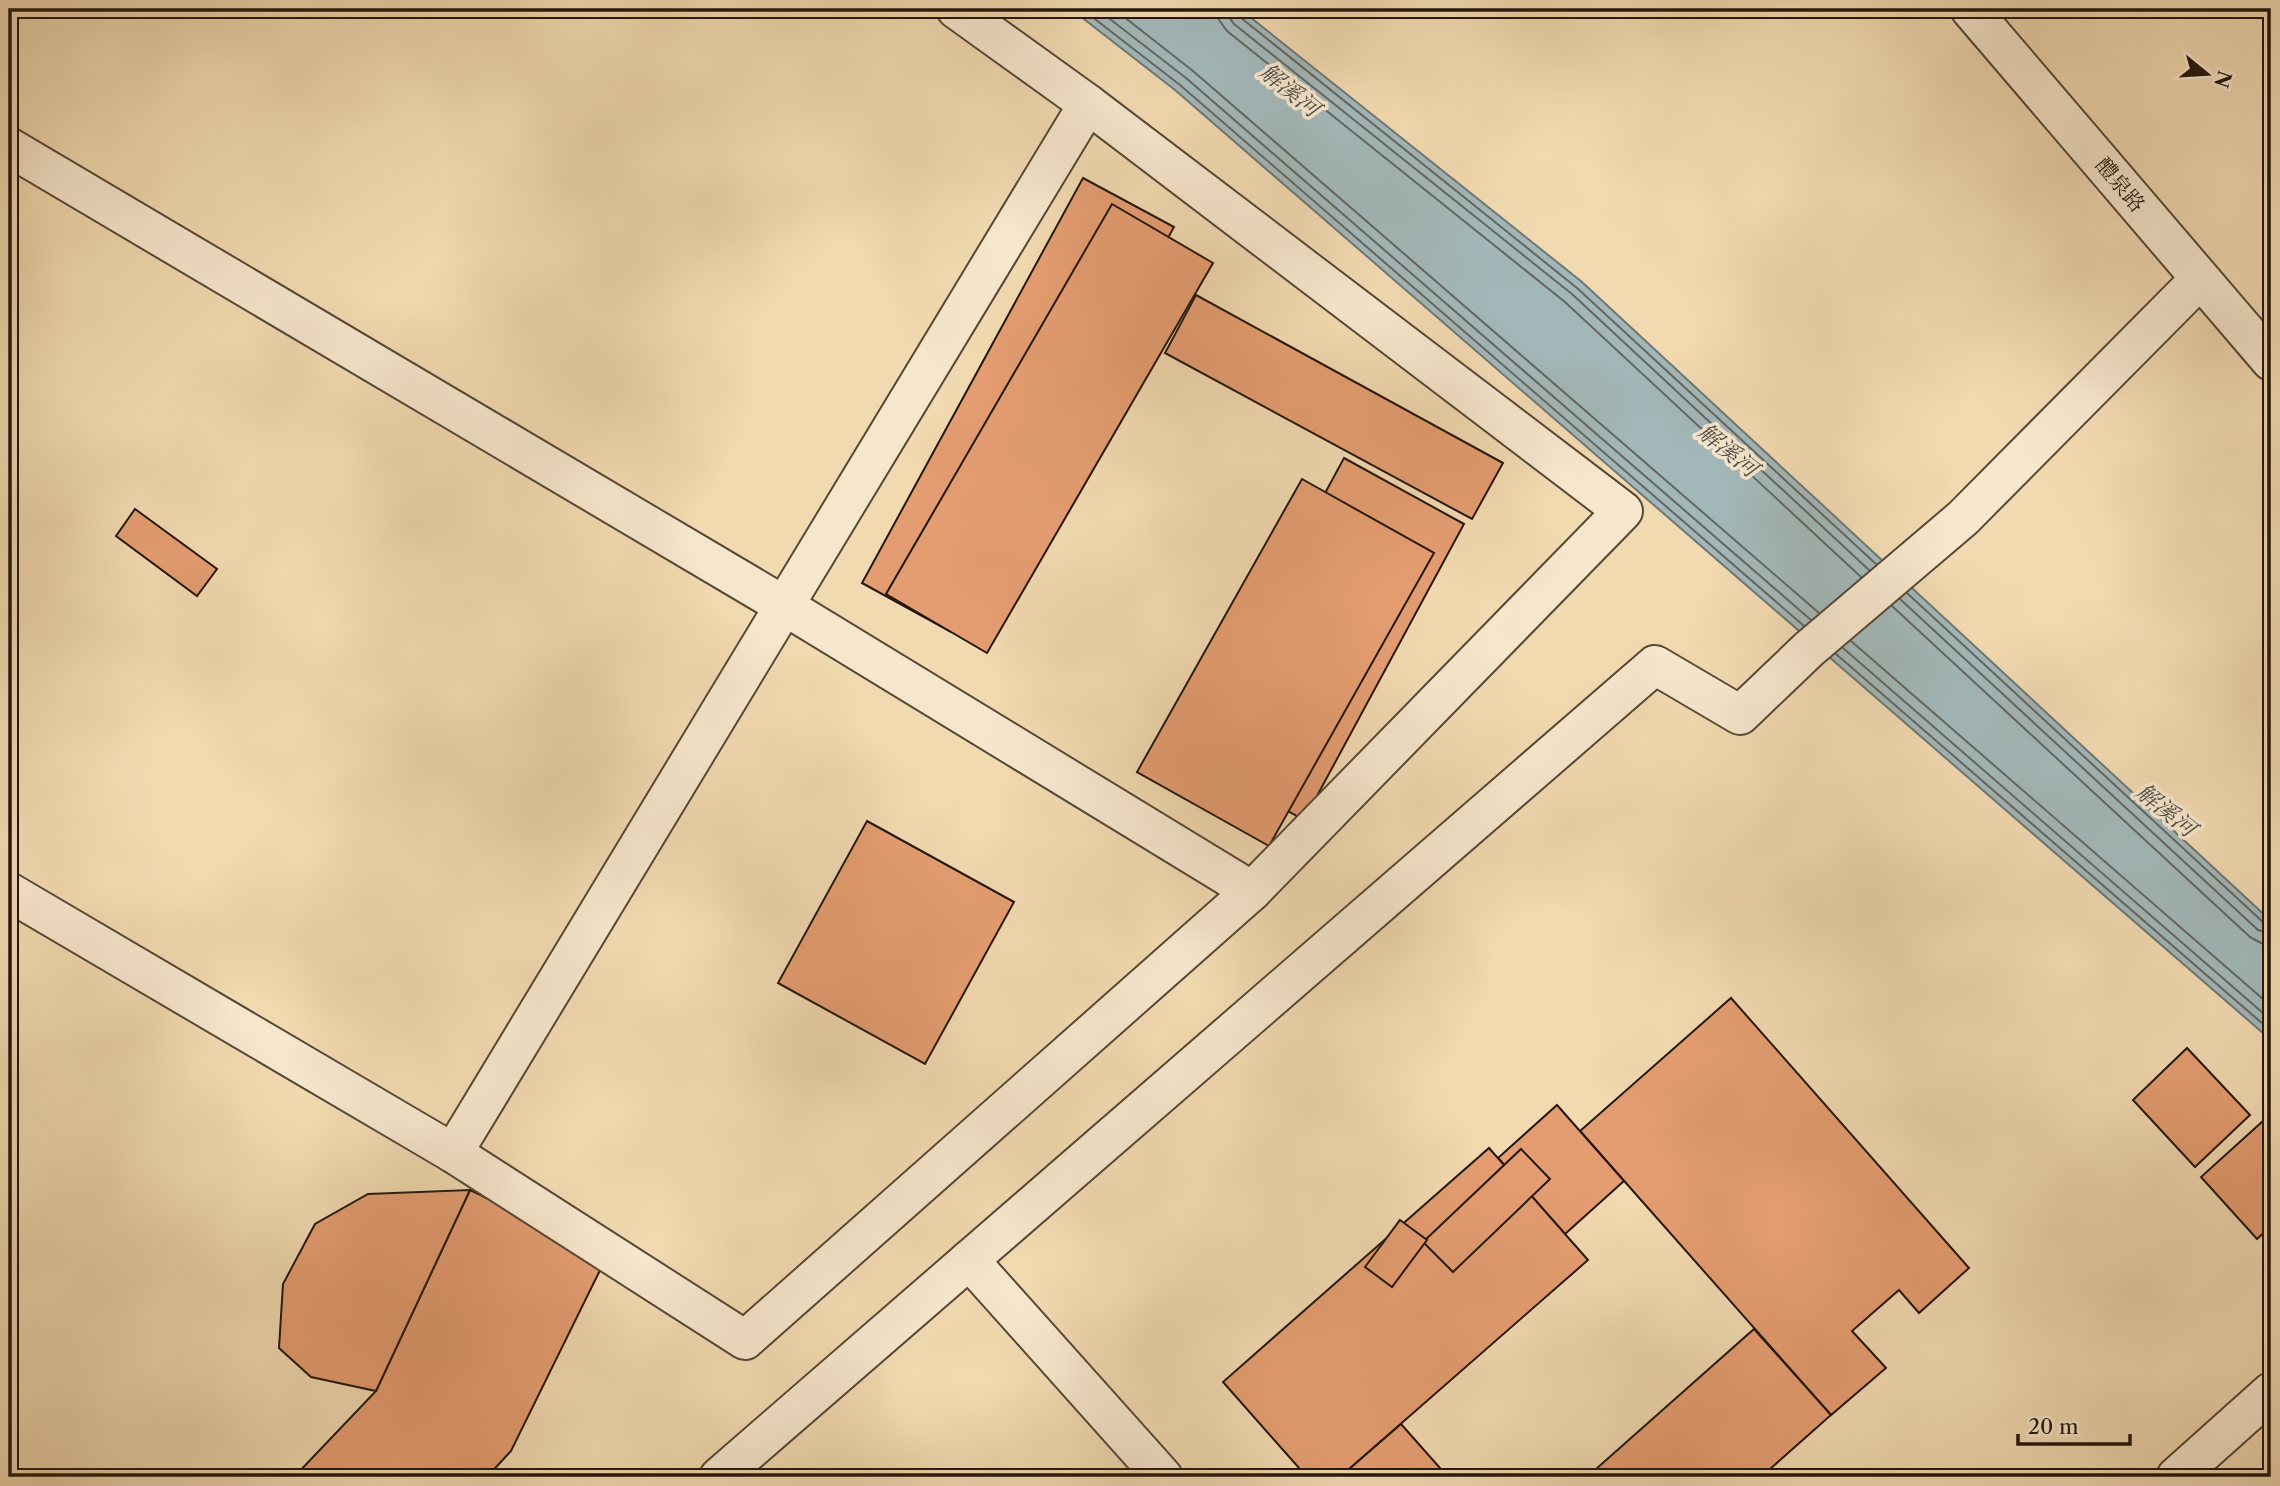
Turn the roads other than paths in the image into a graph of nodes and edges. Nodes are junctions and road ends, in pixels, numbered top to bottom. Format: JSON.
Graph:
{"nodes":[{"id":1,"x":956,"y":9,"type":"edge"},
{"id":2,"x":1970,"y":9,"type":"edge"},
{"id":3,"x":1088,"y":104,"type":"junction"},
{"id":4,"x":9,"y":147,"type":"edge"},
{"id":5,"x":2200,"y":279,"type":"junction"},
{"id":6,"x":2271,"y":361,"type":"edge"},
{"id":7,"x":783,"y":605,"type":"junction"},
{"id":8,"x":1252,"y":891,"type":"junction"},
{"id":9,"x":9,"y":892,"type":"edge"},
{"id":10,"x":453,"y":1153,"type":"junction"},
{"id":11,"x":969,"y":1261,"type":"junction"},
{"id":12,"x":2271,"y":1392,"type":"edge"},
{"id":13,"x":719,"y":1477,"type":"edge"},
{"id":14,"x":1163,"y":1477,"type":"edge"},
{"id":15,"x":2176,"y":1477,"type":"edge"}],
"edges":[{"from":1,"to":3,"type":"street"},
{"from":2,"to":5,"type":"street","name":"醴泉路"},
{"from":3,"to":7,"type":"street"},
{"from":3,"to":8,"type":"street"},
{"from":4,"to":7,"type":"street"},
{"from":5,"to":6,"type":"street","name":"醴泉路"},
{"from":5,"to":11,"type":"street"},
{"from":7,"to":8,"type":"street"},
{"from":7,"to":10,"type":"street"},
{"from":8,"to":10,"type":"street"},
{"from":9,"to":10,"type":"street"},
{"from":11,"to":13,"type":"street"},
{"from":11,"to":14,"type":"street"},
{"from":12,"to":15,"type":"street"}]}
